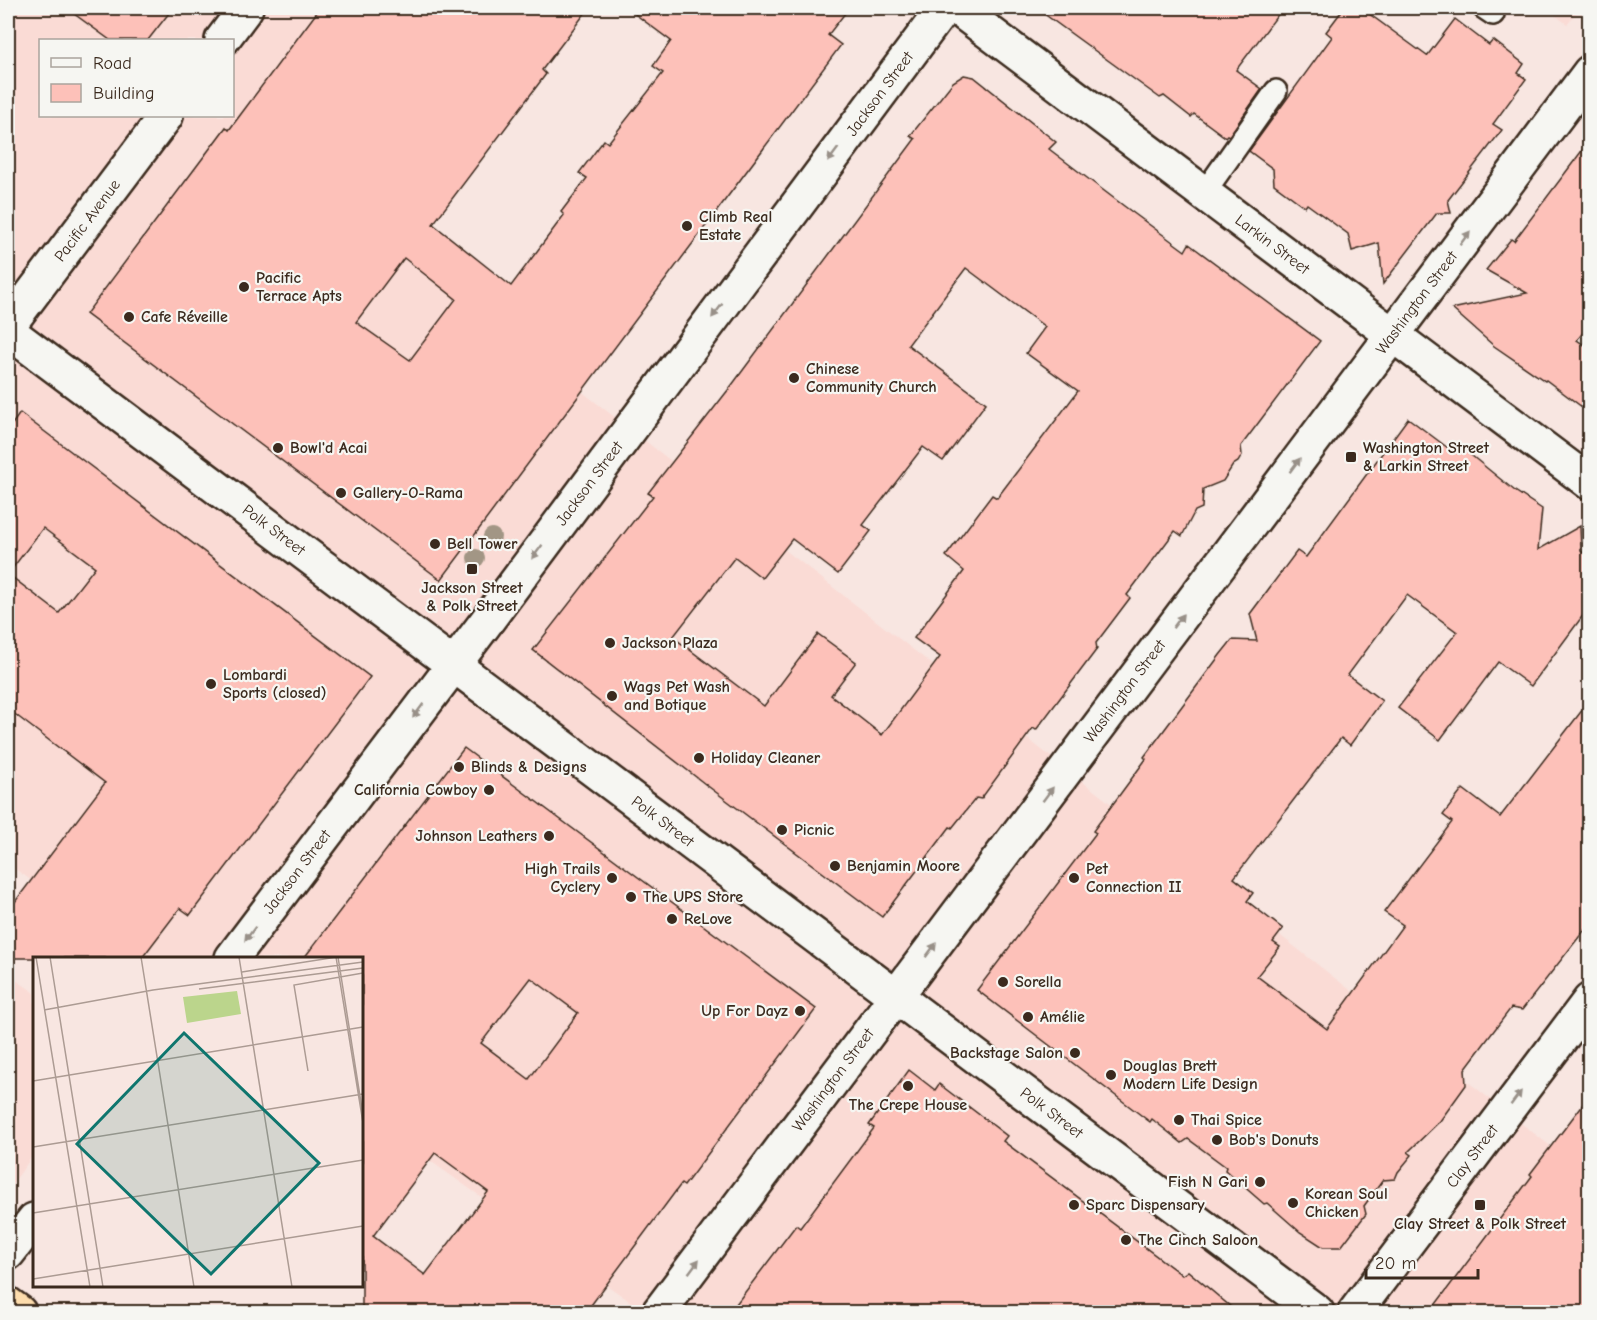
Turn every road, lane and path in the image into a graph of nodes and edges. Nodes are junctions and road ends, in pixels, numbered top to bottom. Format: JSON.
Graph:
{"nodes":[{"id":1,"x":246,"y":8,"type":"edge"},
{"id":2,"x":944,"y":8,"type":"edge"},
{"id":3,"x":957,"y":8,"type":"edge"},
{"id":4,"x":223,"y":39,"type":"edge"},
{"id":5,"x":1590,"y":72,"type":"edge"},
{"id":6,"x":1276,"y":91,"type":"dead end"},
{"id":7,"x":165,"y":117,"type":"edge"},
{"id":8,"x":1204,"y":193,"type":"junction"},
{"id":9,"x":8,"y":326,"type":"edge"},
{"id":10,"x":8,"y":331,"type":"edge"},
{"id":11,"x":1392,"y":335,"type":"junction"},
{"id":12,"x":1590,"y":483,"type":"edge"},
{"id":13,"x":453,"y":664,"type":"junction"},
{"id":14,"x":233,"y":957,"type":"edge"},
{"id":15,"x":896,"y":996,"type":"junction"},
{"id":16,"x":1590,"y":1000,"type":"edge"},
{"id":17,"x":33,"y":1221,"type":"edge"},
{"id":18,"x":8,"y":1252,"type":"edge"},
{"id":19,"x":8,"y":1304,"type":"edge"},
{"id":20,"x":20,"y":1312,"type":"edge"},
{"id":21,"x":659,"y":1312,"type":"edge"},
{"id":22,"x":1317,"y":1312,"type":"edge"},
{"id":23,"x":1355,"y":1312,"type":"edge"}],
"edges":[{"from":1,"to":4,"type":"street"},
{"from":2,"to":13,"type":"street","name":"Jackson Street","one_way":true},
{"from":3,"to":8,"type":"street","name":"Larkin Street"},
{"from":11,"to":5,"type":"street","name":"Washington Street","one_way":true},
{"from":6,"to":8,"type":"lane"},
{"from":7,"to":9,"type":"street","name":"Pacific Avenue"},
{"from":8,"to":11,"type":"street","name":"Larkin Street"},
{"from":10,"to":13,"type":"street","name":"Polk Street"},
{"from":11,"to":12,"type":"street","name":"Larkin Street"},
{"from":15,"to":11,"type":"street","name":"Washington Street","one_way":true},
{"from":13,"to":14,"type":"street","name":"Jackson Street","one_way":true},
{"from":13,"to":15,"type":"street","name":"Polk Street"},
{"from":21,"to":15,"type":"street","name":"Washington Street","one_way":true},
{"from":15,"to":22,"type":"street","name":"Polk Street"},
{"from":23,"to":16,"type":"street","name":"Clay Street","one_way":true},
{"from":17,"to":18,"type":"street"},
{"from":19,"to":20,"type":"highway"}]}
